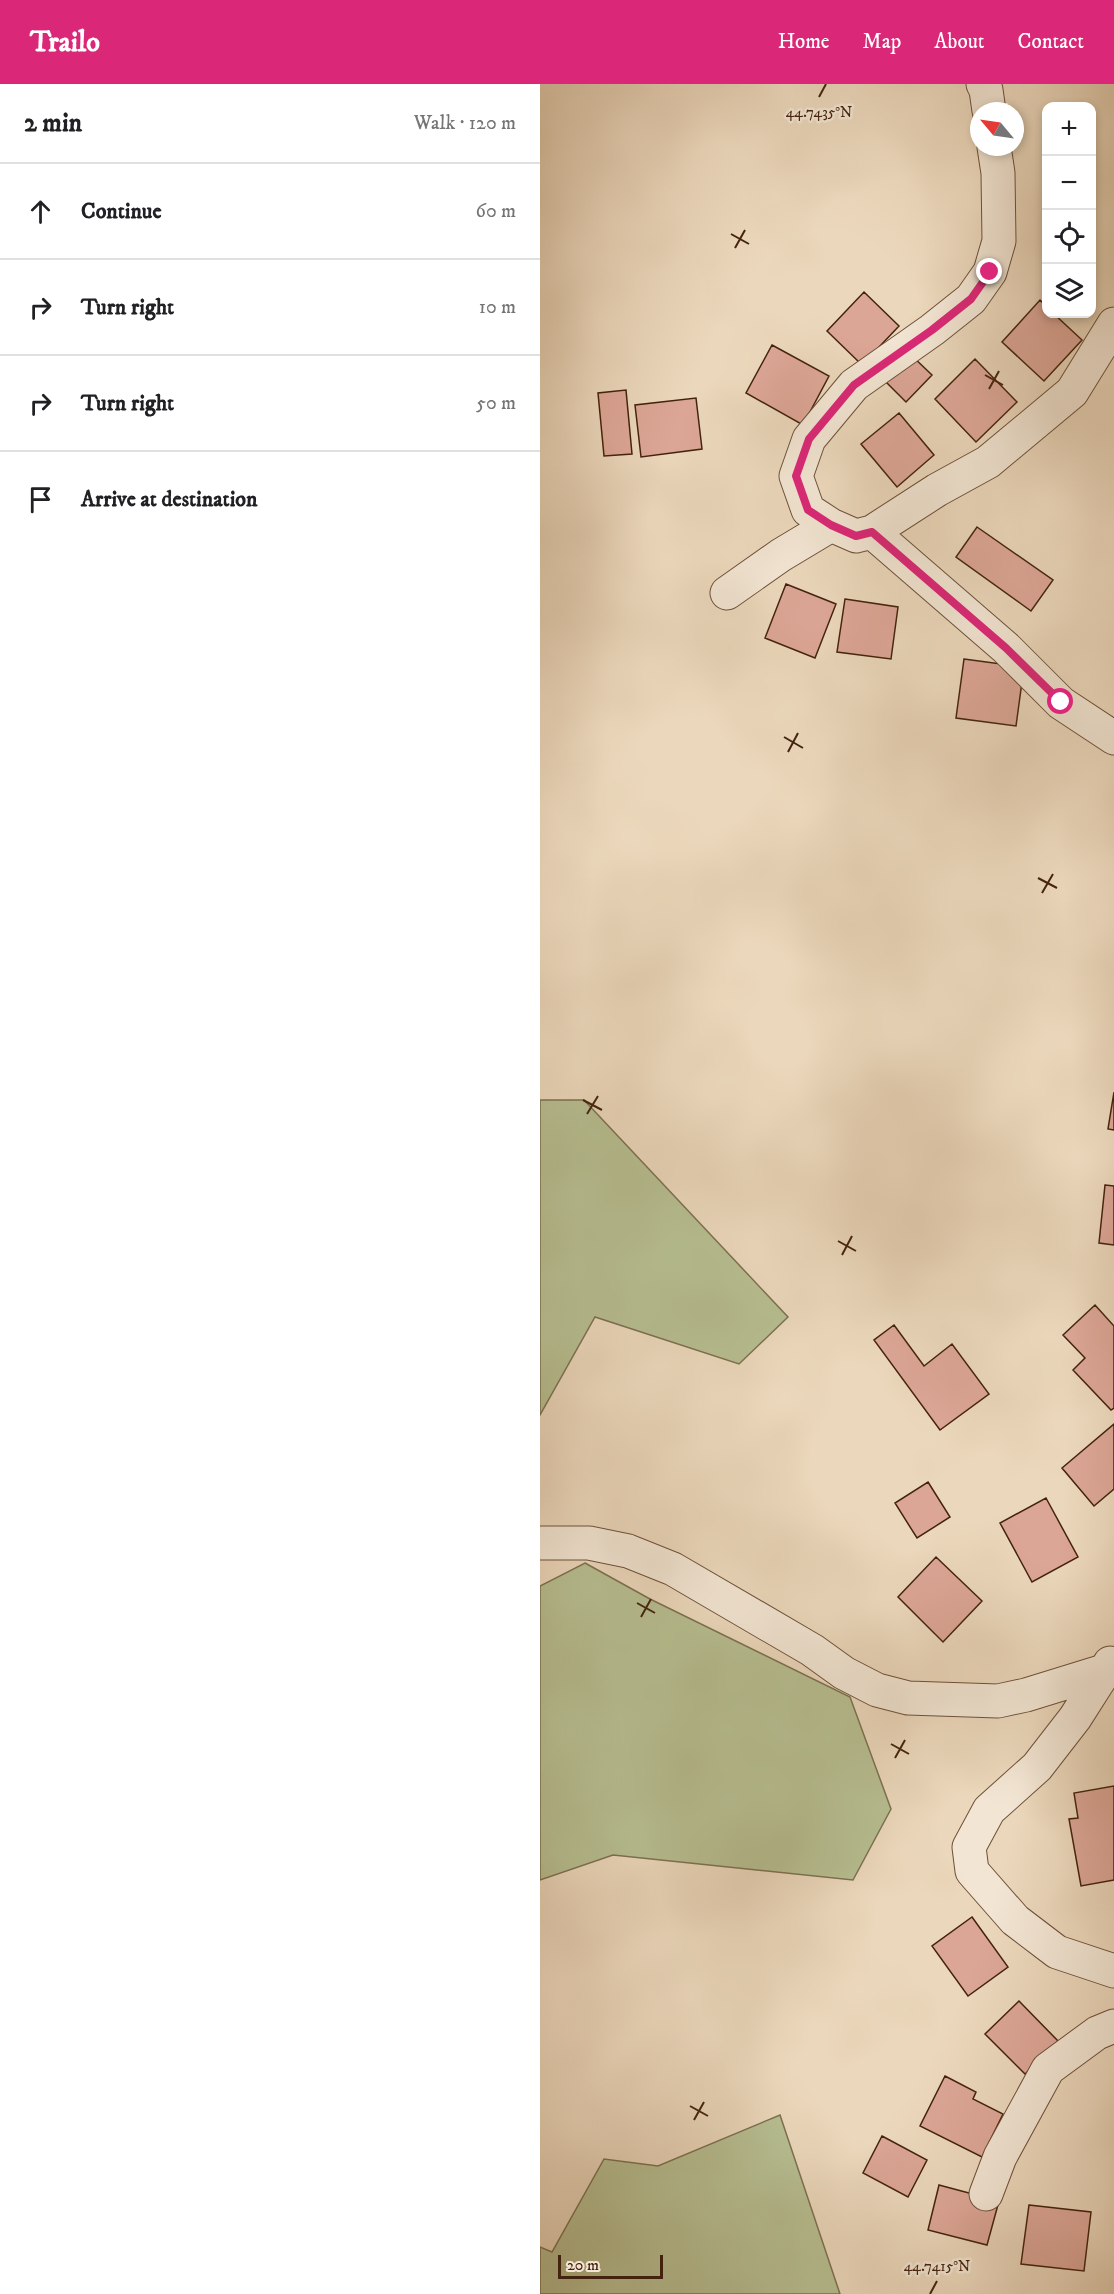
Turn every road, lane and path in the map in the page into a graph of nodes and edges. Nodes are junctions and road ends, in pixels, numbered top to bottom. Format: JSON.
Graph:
{"nodes":[{"id":1,"x":983,"y":84,"type":"edge"},
{"id":2,"x":988,"y":102,"type":"edge"},
{"id":3,"x":995,"y":156,"type":"edge"},
{"id":4,"x":1114,"y":324,"type":"edge"},
{"id":5,"x":831,"y":525,"type":"junction"},
{"id":6,"x":872,"y":532,"type":"junction"},
{"id":7,"x":727,"y":593,"type":"dead end"},
{"id":8,"x":1114,"y":738,"type":"edge"},
{"id":9,"x":540,"y":1543,"type":"edge"},
{"id":10,"x":1111,"y":1663,"type":"edge"},
{"id":11,"x":1114,"y":1971,"type":"edge"},
{"id":12,"x":1114,"y":2026,"type":"edge"},
{"id":13,"x":986,"y":2194,"type":"dead end"}],
"edges":[{"from":1,"to":2,"type":"street"},
{"from":3,"to":5,"type":"street"},
{"from":4,"to":6,"type":"street"},
{"from":5,"to":6,"type":"street"},
{"from":5,"to":7,"type":"street"},
{"from":6,"to":8,"type":"street"},
{"from":9,"to":10,"type":"street"},
{"from":10,"to":11,"type":"street"},
{"from":12,"to":13,"type":"street"}]}
